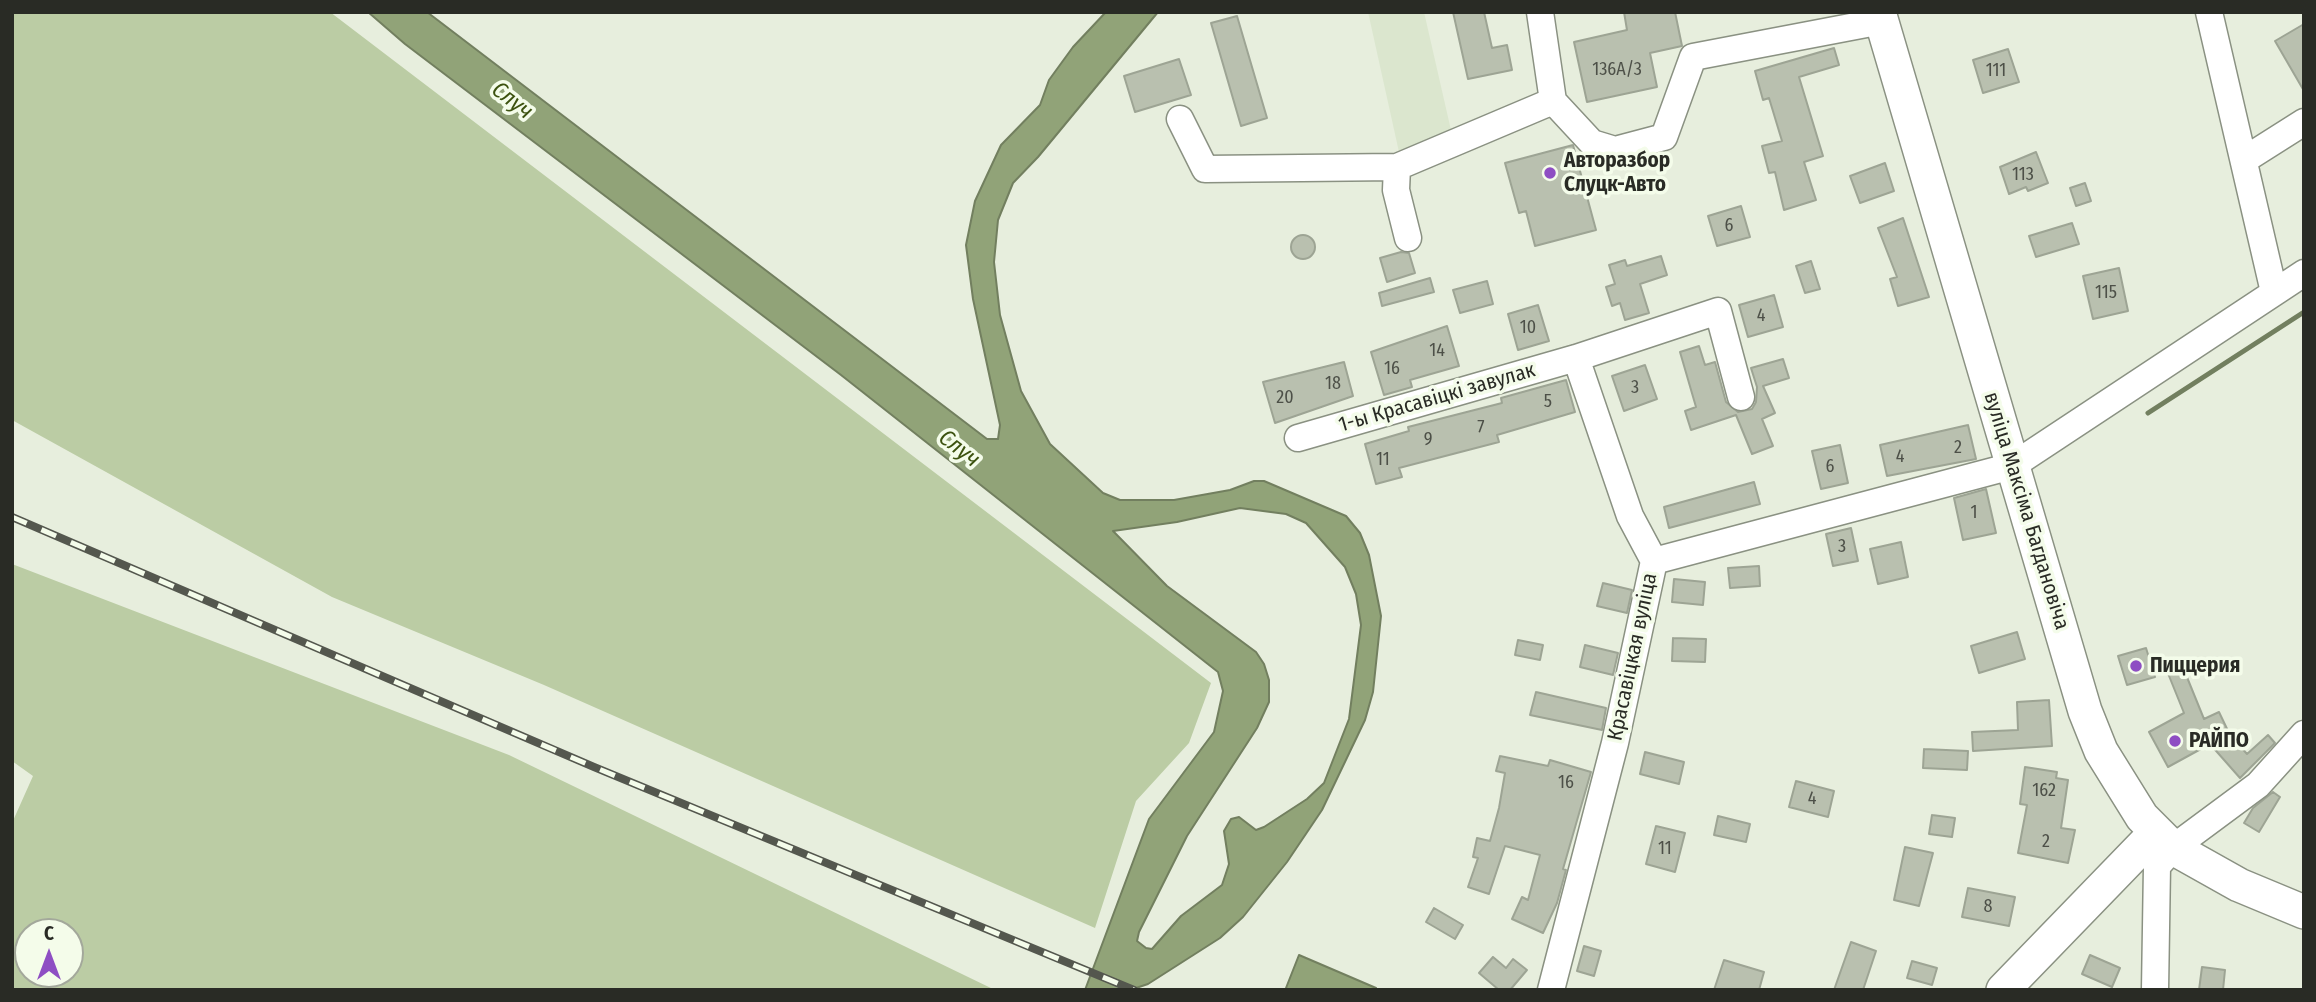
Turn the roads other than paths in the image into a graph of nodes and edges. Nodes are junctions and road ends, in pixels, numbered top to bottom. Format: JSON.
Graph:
{"nodes":[{"id":1,"x":1540,"y":12,"type":"edge"},
{"id":2,"x":2208,"y":12,"type":"edge"},
{"id":3,"x":1880,"y":17,"type":"edge"},
{"id":4,"x":1553,"y":101,"type":"junction"},
{"id":5,"x":1180,"y":119,"type":"dead end"},
{"id":6,"x":2304,"y":122,"type":"edge"},
{"id":7,"x":2244,"y":160,"type":"junction"},
{"id":8,"x":1397,"y":167,"type":"junction"},
{"id":9,"x":1408,"y":237,"type":"dead end"},
{"id":10,"x":2304,"y":273,"type":"edge"},
{"id":11,"x":2274,"y":292,"type":"junction"},
{"id":12,"x":1576,"y":358,"type":"junction"},
{"id":13,"x":1741,"y":397,"type":"dead end"},
{"id":14,"x":1298,"y":438,"type":"dead end"},
{"id":15,"x":2012,"y":466,"type":"junction"},
{"id":16,"x":1654,"y":561,"type":"junction"},
{"id":17,"x":2304,"y":734,"type":"edge"},
{"id":18,"x":2164,"y":840,"type":"junction"},
{"id":19,"x":2304,"y":912,"type":"edge"},
{"id":20,"x":1551,"y":990,"type":"edge"},
{"id":21,"x":2003,"y":990,"type":"edge"},
{"id":22,"x":2155,"y":990,"type":"edge"}],
"edges":[{"from":1,"to":4,"type":"street"},
{"from":2,"to":7,"type":"street"},
{"from":3,"to":4,"type":"street"},
{"from":3,"to":15,"type":"main road","name":"вуліца Максіма Багдановіча"},
{"from":4,"to":8,"type":"street"},
{"from":5,"to":8,"type":"street"},
{"from":6,"to":7,"type":"street"},
{"from":7,"to":11,"type":"street"},
{"from":8,"to":9,"type":"street"},
{"from":10,"to":11,"type":"street","name":"Красавіцкая вуліца"},
{"from":11,"to":15,"type":"street","name":"Красавіцкая вуліца"},
{"from":12,"to":13,"type":"street","name":"1-ы Красавіцкі завулак"},
{"from":12,"to":14,"type":"street","name":"1-ы Красавіцкі завулак"},
{"from":12,"to":16,"type":"street"},
{"from":15,"to":16,"type":"street","name":"Красавіцкая вуліца"},
{"from":15,"to":18,"type":"main road","name":"вуліца Максіма Багдановіча"},
{"from":16,"to":20,"type":"street","name":"Красавіцкая вуліца"},
{"from":17,"to":18,"type":"street"},
{"from":18,"to":19,"type":"main road","name":"вуліца Максіма Багдановіча"},
{"from":18,"to":21,"type":"main road"},
{"from":18,"to":22,"type":"street"}]}
